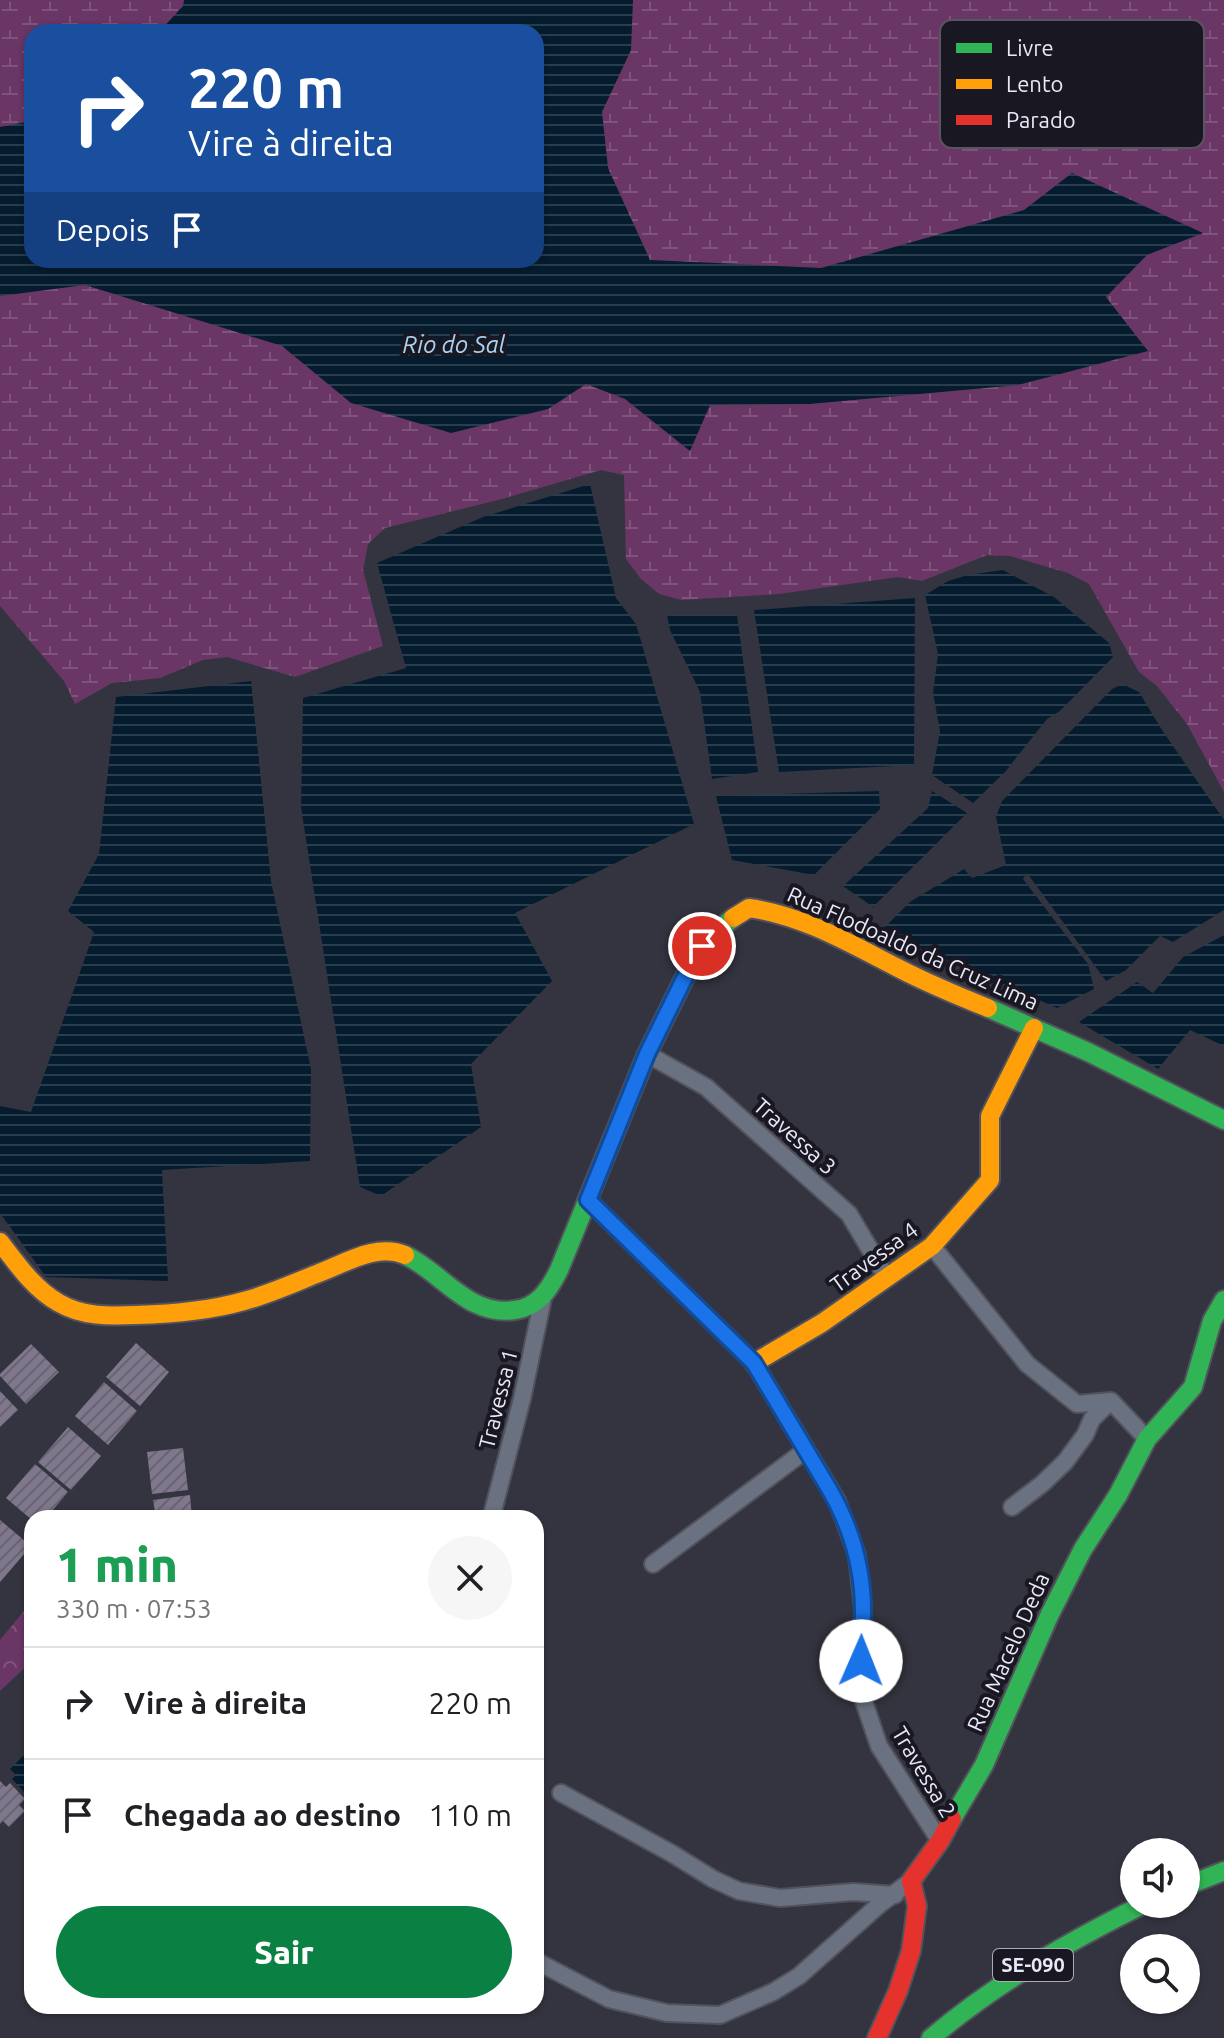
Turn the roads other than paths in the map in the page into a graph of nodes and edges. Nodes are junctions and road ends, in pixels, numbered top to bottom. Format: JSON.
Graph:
{"nodes":[{"id":1,"x":1034,"y":1028,"type":"junction"},
{"id":2,"x":647,"y":1054,"type":"junction"},
{"id":3,"x":1224,"y":1120,"type":"edge"},
{"id":4,"x":588,"y":1200,"type":"junction"},
{"id":5,"x":0,"y":1242,"type":"edge"},
{"id":6,"x":932,"y":1246,"type":"junction"},
{"id":7,"x":887,"y":1278,"type":"junction"},
{"id":8,"x":543,"y":1298,"type":"junction"},
{"id":9,"x":1224,"y":1300,"type":"edge"},
{"id":10,"x":754,"y":1363,"type":"junction"},
{"id":11,"x":1111,"y":1401,"type":"junction"},
{"id":12,"x":1147,"y":1439,"type":"junction"},
{"id":13,"x":806,"y":1450,"type":"junction"},
{"id":14,"x":1012,"y":1507,"type":"dead end"},
{"id":15,"x":493,"y":1510,"type":"edge"},
{"id":16,"x":653,"y":1564,"type":"dead end"},
{"id":17,"x":561,"y":1793,"type":"dead end"},
{"id":18,"x":940,"y":1841,"type":"junction"},
{"id":19,"x":1224,"y":1871,"type":"edge"},
{"id":20,"x":1200,"y":1880,"type":"edge"},
{"id":21,"x":911,"y":1881,"type":"junction"},
{"id":22,"x":895,"y":1895,"type":"junction"},
{"id":23,"x":1120,"y":1916,"type":"edge"},
{"id":24,"x":544,"y":1965,"type":"edge"},
{"id":25,"x":877,"y":2038,"type":"edge"},
{"id":26,"x":931,"y":2038,"type":"edge"}],
"edges":[{"from":1,"to":2,"type":"street","name":"Rua Flodoaldo da Cruz Lima"},
{"from":1,"to":3,"type":"street","name":"Rua Flodoaldo da Cruz Lima"},
{"from":1,"to":6,"type":"street","name":"Travessa 4"},
{"from":2,"to":4,"type":"street","name":"Rua Flodoaldo da Cruz Lima"},
{"from":2,"to":7,"type":"street","name":"Travessa 3"},
{"from":4,"to":8,"type":"street","name":"Rua Flodoaldo da Cruz Lima"},
{"from":4,"to":10,"type":"street","name":"Travessa 2"},
{"from":5,"to":8,"type":"street"},
{"from":6,"to":7,"type":"street","name":"Travessa 4"},
{"from":6,"to":11,"type":"street"},
{"from":7,"to":10,"type":"street","name":"Travessa 4"},
{"from":8,"to":15,"type":"street","name":"Travessa 1"},
{"from":9,"to":12,"type":"street","name":"Rua Macelo Deda"},
{"from":10,"to":13,"type":"street","name":"Travessa 2"},
{"from":11,"to":12,"type":"street"},
{"from":11,"to":14,"type":"street"},
{"from":12,"to":18,"type":"street","name":"Rua Macelo Deda"},
{"from":13,"to":16,"type":"street"},
{"from":13,"to":18,"type":"street","name":"Travessa 2"},
{"from":17,"to":22,"type":"street"},
{"from":18,"to":21,"type":"street","name":"Rua Macelo Deda"},
{"from":19,"to":20,"type":"street"},
{"from":21,"to":22,"type":"street"},
{"from":21,"to":25,"type":"street"},
{"from":22,"to":24,"type":"street"},
{"from":23,"to":26,"type":"street","number":"SE-090"}]}
